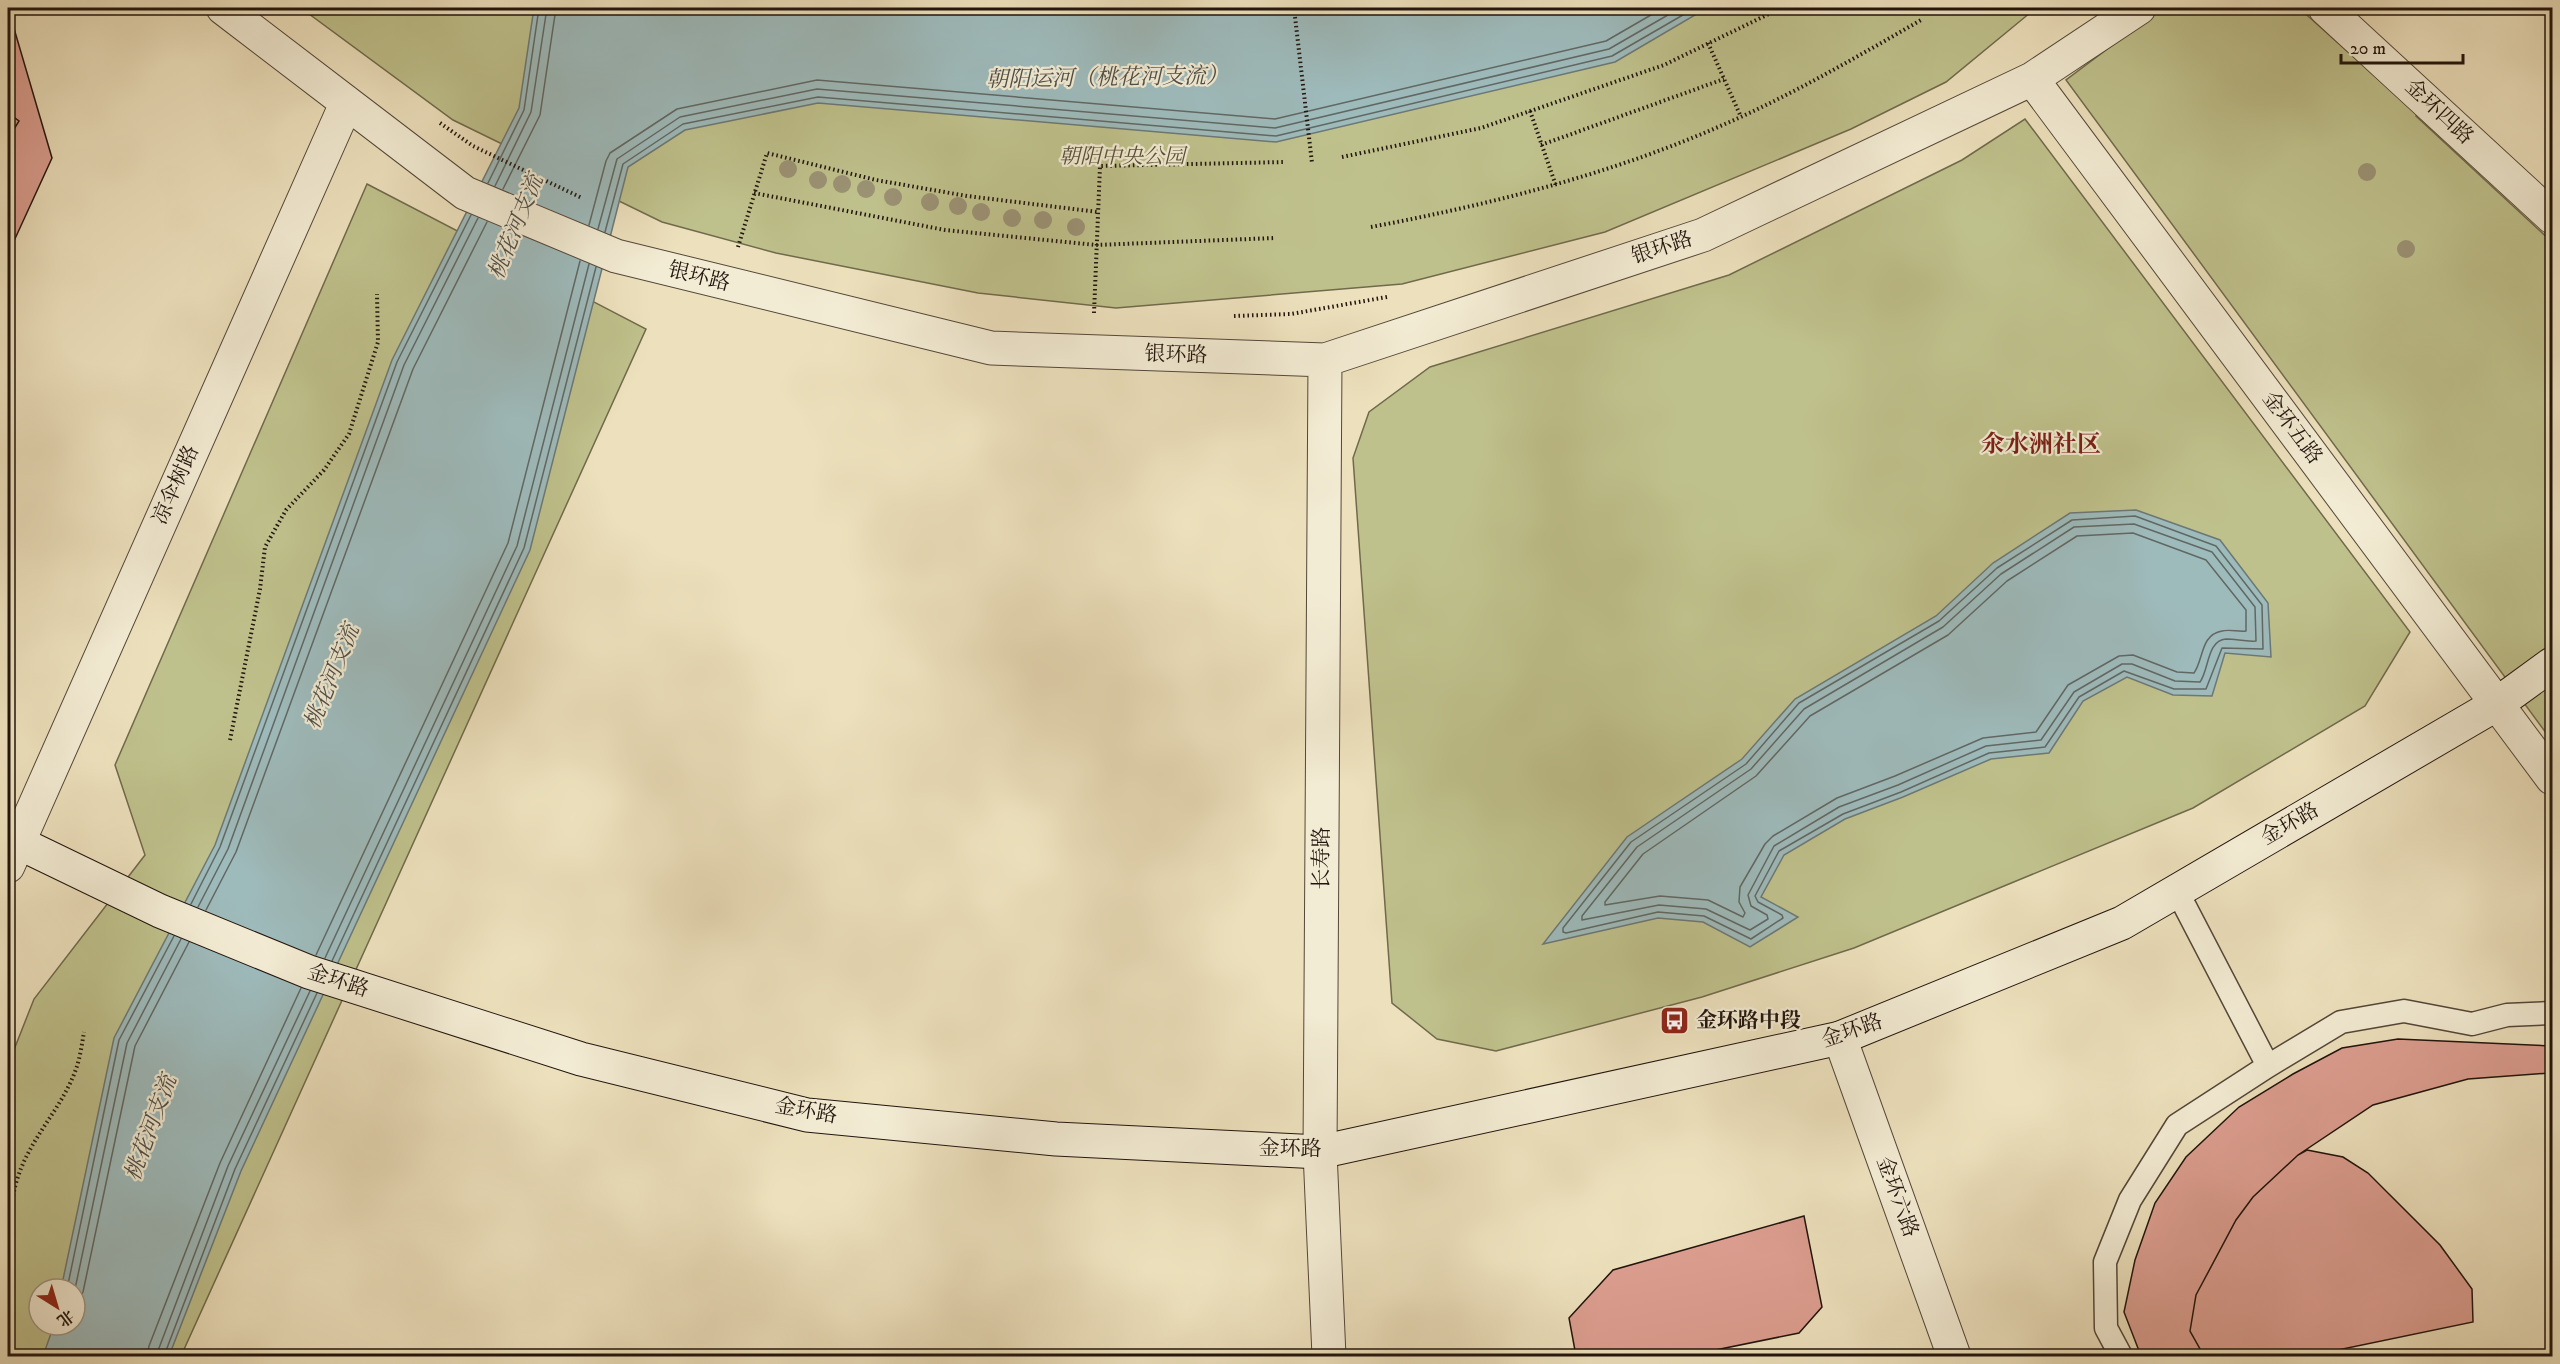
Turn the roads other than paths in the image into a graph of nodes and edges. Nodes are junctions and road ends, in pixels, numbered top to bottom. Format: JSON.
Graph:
{"nodes":[{"id":1,"x":223,"y":8,"type":"edge"},
{"id":2,"x":2139,"y":8,"type":"edge"},
{"id":3,"x":2325,"y":8,"type":"edge"},
{"id":4,"x":2032,"y":78,"type":"junction"},
{"id":5,"x":346,"y":104,"type":"junction"},
{"id":6,"x":2553,"y":217,"type":"edge"},
{"id":7,"x":1325,"y":360,"type":"junction"},
{"id":8,"x":2553,"y":664,"type":"edge"},
{"id":9,"x":2497,"y":704,"type":"junction"},
{"id":10,"x":2553,"y":778,"type":"edge"},
{"id":11,"x":11,"y":848,"type":"edge"},
{"id":12,"x":2177,"y":891,"type":"junction"},
{"id":13,"x":2553,"y":1013,"type":"edge"},
{"id":14,"x":1840,"y":1038,"type":"junction"},
{"id":15,"x":2268,"y":1066,"type":"junction"},
{"id":16,"x":1320,"y":1152,"type":"junction"},
{"id":17,"x":1329,"y":1356,"type":"edge"},
{"id":18,"x":1954,"y":1356,"type":"edge"},
{"id":19,"x":2121,"y":1356,"type":"edge"}],
"edges":[{"from":1,"to":5,"type":"street","name":"银环路"},
{"from":2,"to":4,"type":"street","name":"银环路"},
{"from":3,"to":6,"type":"street","name":"金环四路"},
{"from":4,"to":7,"type":"street","name":"银环路"},
{"from":4,"to":9,"type":"street","name":"金环五路"},
{"from":5,"to":7,"type":"street","name":"银环路"},
{"from":5,"to":11,"type":"street","name":"凉伞树路"},
{"from":7,"to":16,"type":"street","name":"长寿路"},
{"from":8,"to":9,"type":"street","name":"金环路"},
{"from":9,"to":10,"type":"street","name":"金环五路"},
{"from":9,"to":12,"type":"street","name":"金环路"},
{"from":11,"to":16,"type":"street","name":"金环路"},
{"from":12,"to":14,"type":"street","name":"金环路"},
{"from":12,"to":15,"type":"lane"},
{"from":13,"to":15,"type":"lane"},
{"from":14,"to":16,"type":"street","name":"金环路"},
{"from":14,"to":18,"type":"street","name":"金环六路"},
{"from":15,"to":19,"type":"lane"},
{"from":16,"to":17,"type":"street","name":"长寿路"}]}
